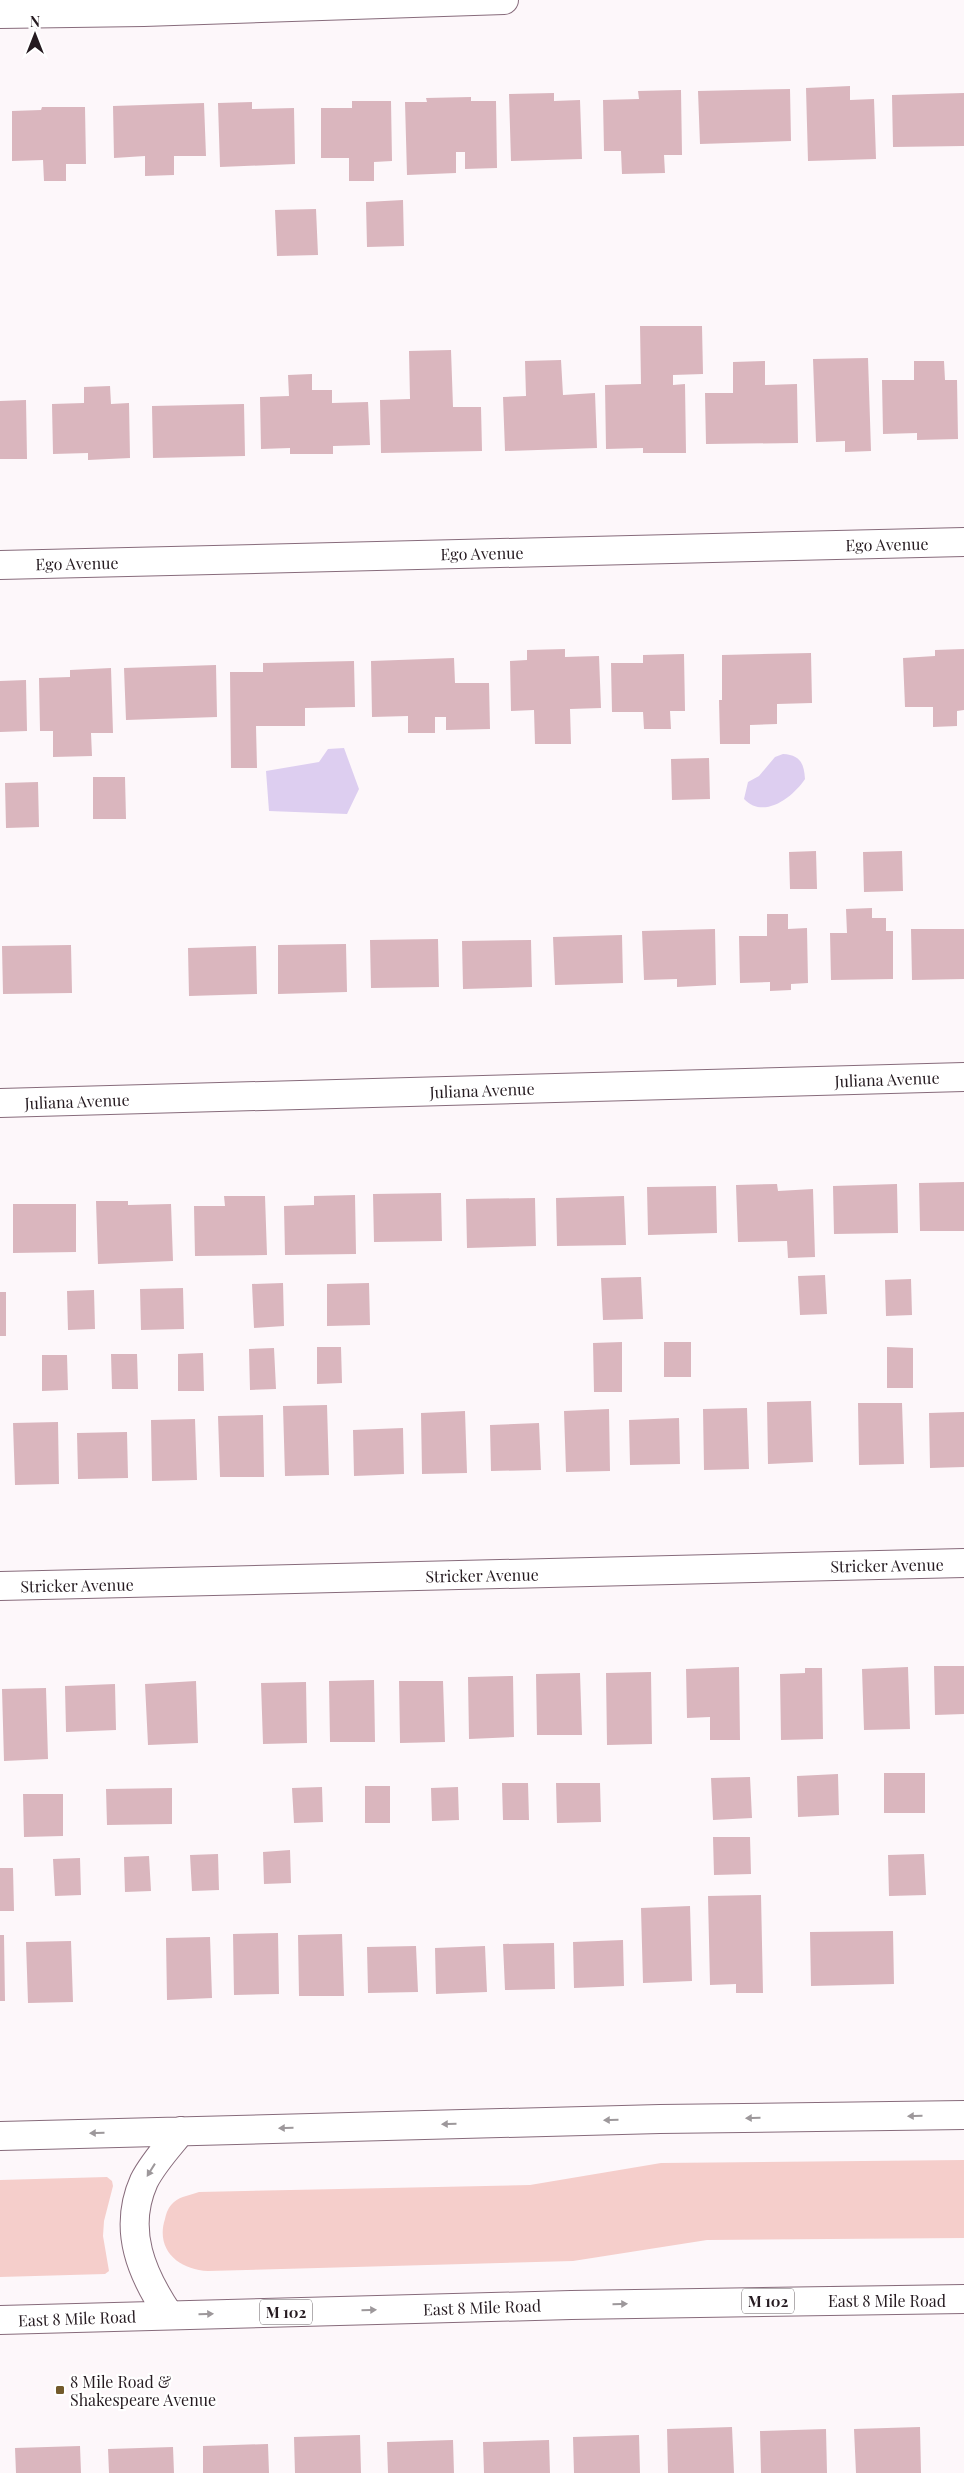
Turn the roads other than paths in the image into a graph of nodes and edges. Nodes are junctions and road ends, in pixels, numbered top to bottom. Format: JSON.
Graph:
{"nodes":[{"id":1,"x":504,"y":0,"type":"edge"},
{"id":2,"x":0,"y":14,"type":"edge"},
{"id":3,"x":964,"y":542,"type":"edge"},
{"id":4,"x":0,"y":565,"type":"edge"},
{"id":5,"x":964,"y":1077,"type":"edge"},
{"id":6,"x":0,"y":1103,"type":"edge"},
{"id":7,"x":964,"y":1563,"type":"edge"},
{"id":8,"x":0,"y":1586,"type":"edge"},
{"id":9,"x":964,"y":2115,"type":"edge"},
{"id":10,"x":181,"y":2131,"type":"junction"},
{"id":11,"x":0,"y":2136,"type":"edge"},
{"id":12,"x":964,"y":2300,"type":"edge"},
{"id":13,"x":169,"y":2315,"type":"junction"},
{"id":14,"x":0,"y":2320,"type":"edge"}],
"edges":[{"from":1,"to":2,"type":"main road"},
{"from":3,"to":4,"type":"main road","name":"Ego Avenue"},
{"from":5,"to":6,"type":"main road","name":"Juliana Avenue"},
{"from":7,"to":8,"type":"main road","name":"Stricker Avenue"},
{"from":9,"to":10,"type":"main road","one_way":true},
{"from":10,"to":11,"type":"main road","one_way":true},
{"from":10,"to":13,"type":"main road","one_way":true},
{"from":13,"to":12,"type":"main road","name":"East 8 Mile Road","number":"M 102","one_way":true},
{"from":13,"to":14,"type":"main road","name":"East 8 Mile Road","number":"M 102"}]}
